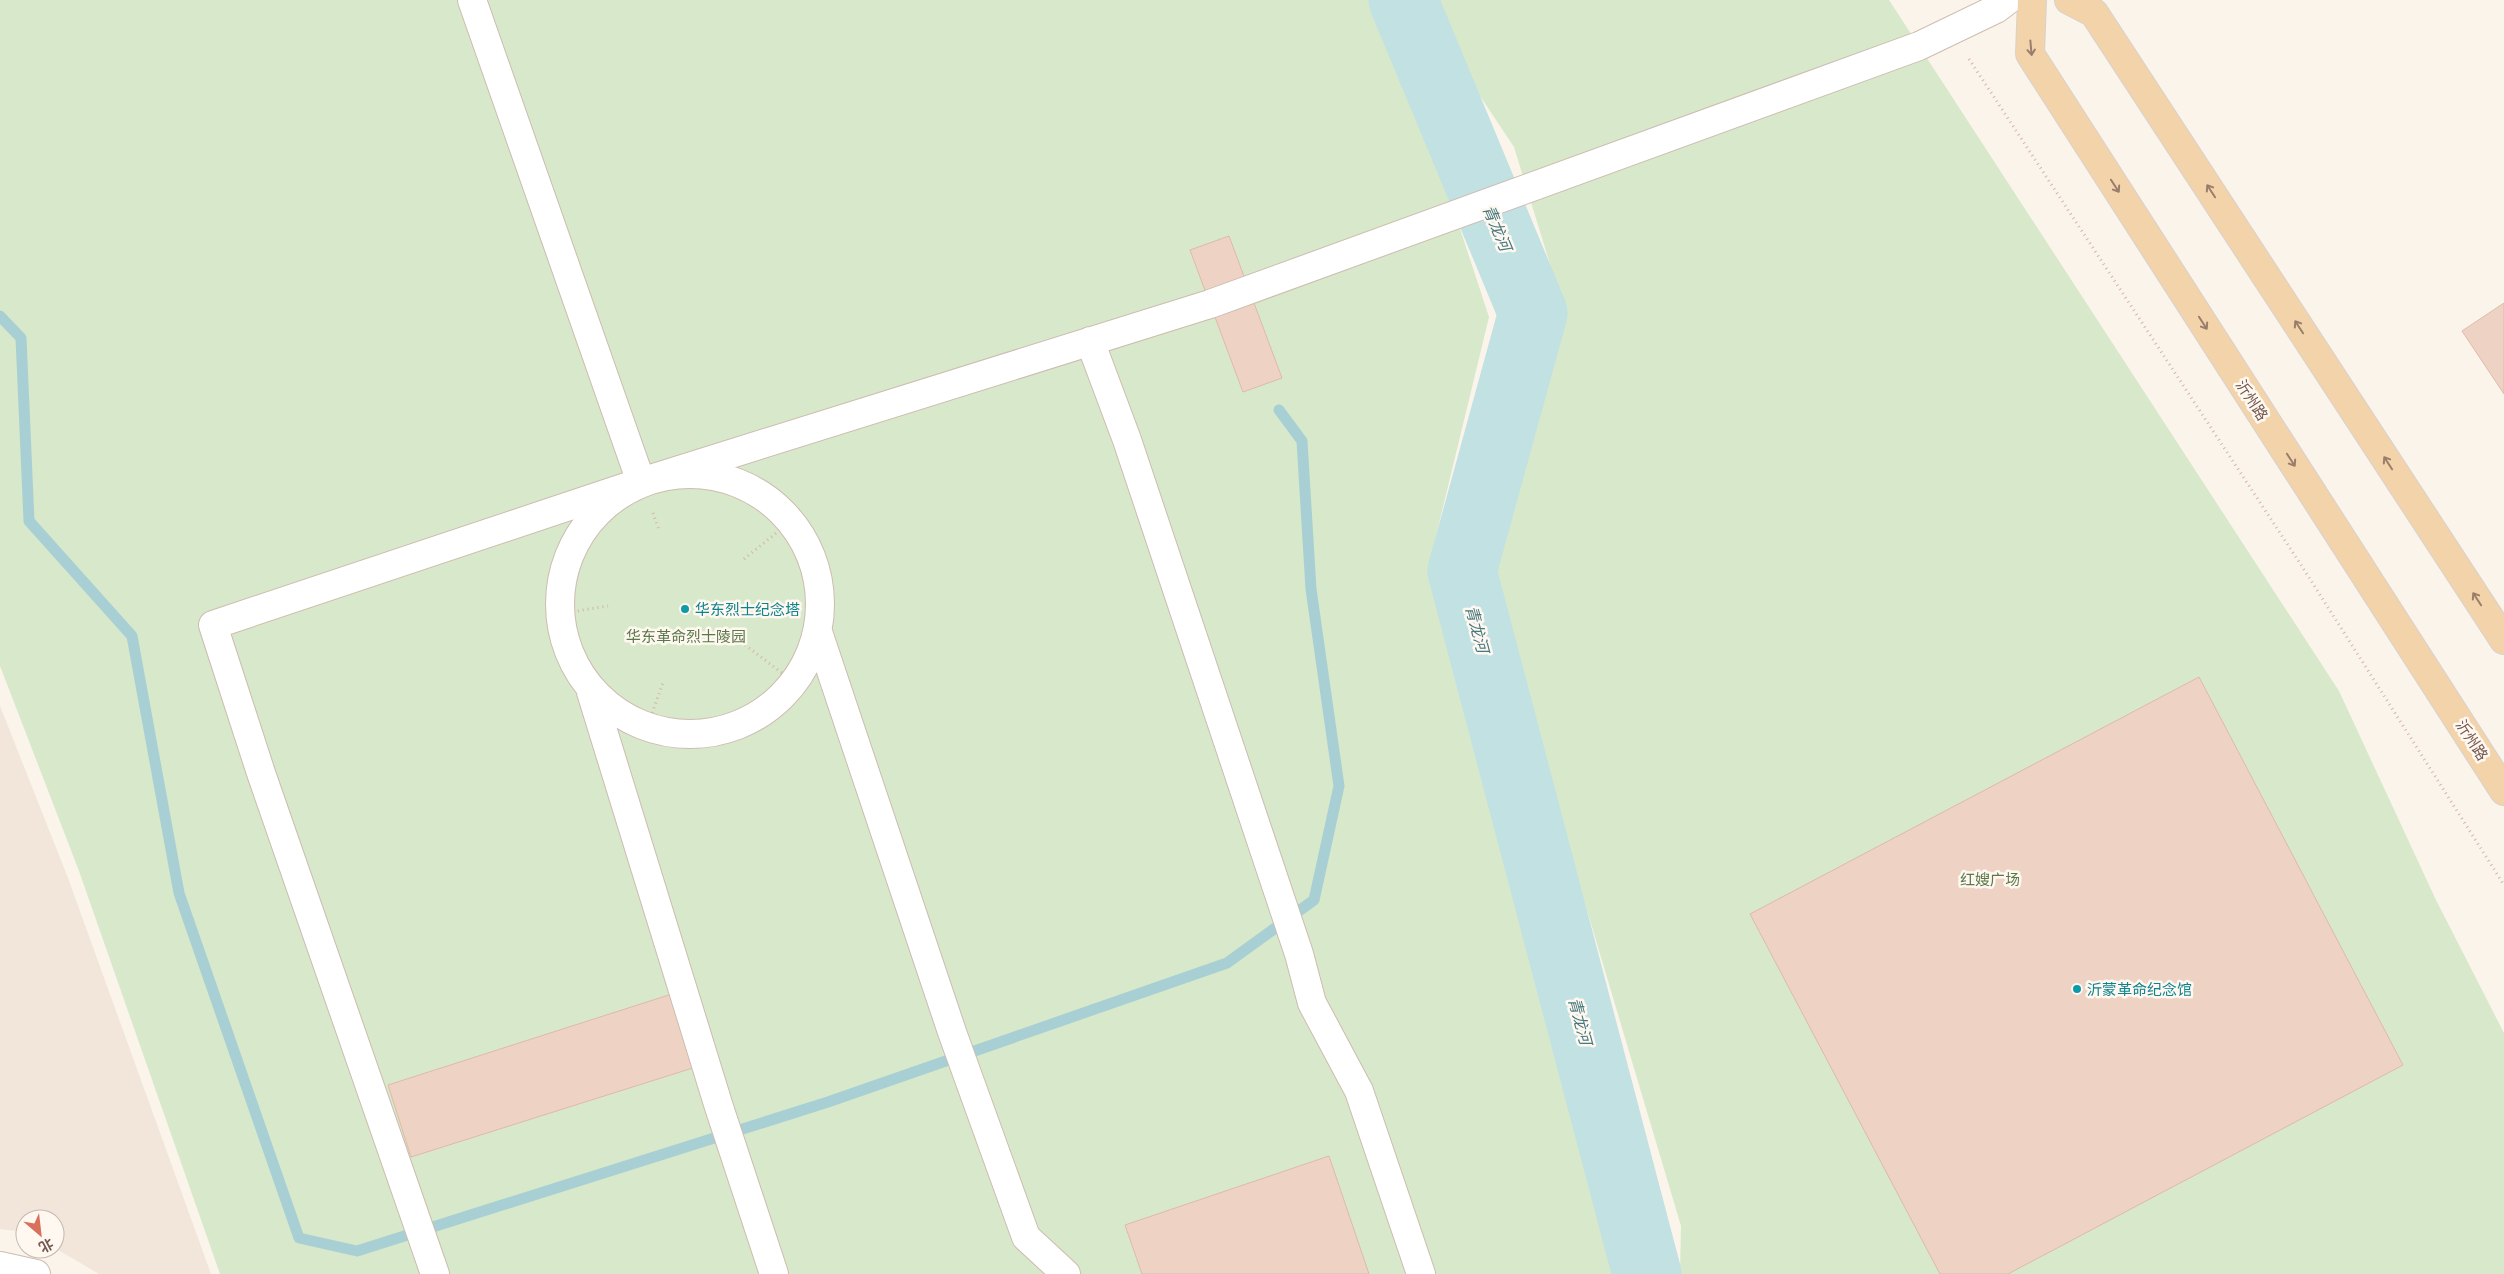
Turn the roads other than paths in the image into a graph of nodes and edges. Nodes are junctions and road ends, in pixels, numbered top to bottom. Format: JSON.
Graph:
{"nodes":[{"id":1,"x":472,"y":0,"type":"edge"},
{"id":2,"x":2008,"y":0,"type":"edge"},
{"id":3,"x":2032,"y":0,"type":"edge"},
{"id":4,"x":2069,"y":0,"type":"edge"},
{"id":5,"x":1090,"y":341,"type":"junction"},
{"id":6,"x":641,"y":482,"type":"junction"},
{"id":7,"x":818,"y":632,"type":"junction"},
{"id":8,"x":2504,"y":640,"type":"edge"},
{"id":9,"x":591,"y":692,"type":"junction"},
{"id":10,"x":2504,"y":791,"type":"edge"},
{"id":11,"x":3,"y":1259,"type":"edge"},
{"id":12,"x":435,"y":1273,"type":"edge"},
{"id":13,"x":36,"y":1274,"type":"edge"},
{"id":14,"x":774,"y":1274,"type":"edge"},
{"id":15,"x":1066,"y":1274,"type":"edge"},
{"id":16,"x":1421,"y":1274,"type":"edge"}],
"edges":[{"from":1,"to":6,"type":"street"},
{"from":2,"to":5,"type":"street"},
{"from":3,"to":10,"type":"main road","name":"沂州路","one_way":true},
{"from":8,"to":4,"type":"main road","one_way":true},
{"from":5,"to":6,"type":"street"},
{"from":5,"to":16,"type":"street"},
{"from":6,"to":7,"type":"street"},
{"from":6,"to":9,"type":"street"},
{"from":6,"to":12,"type":"street"},
{"from":7,"to":9,"type":"street"},
{"from":7,"to":15,"type":"street"},
{"from":9,"to":14,"type":"street"},
{"from":11,"to":13,"type":"street"}]}
